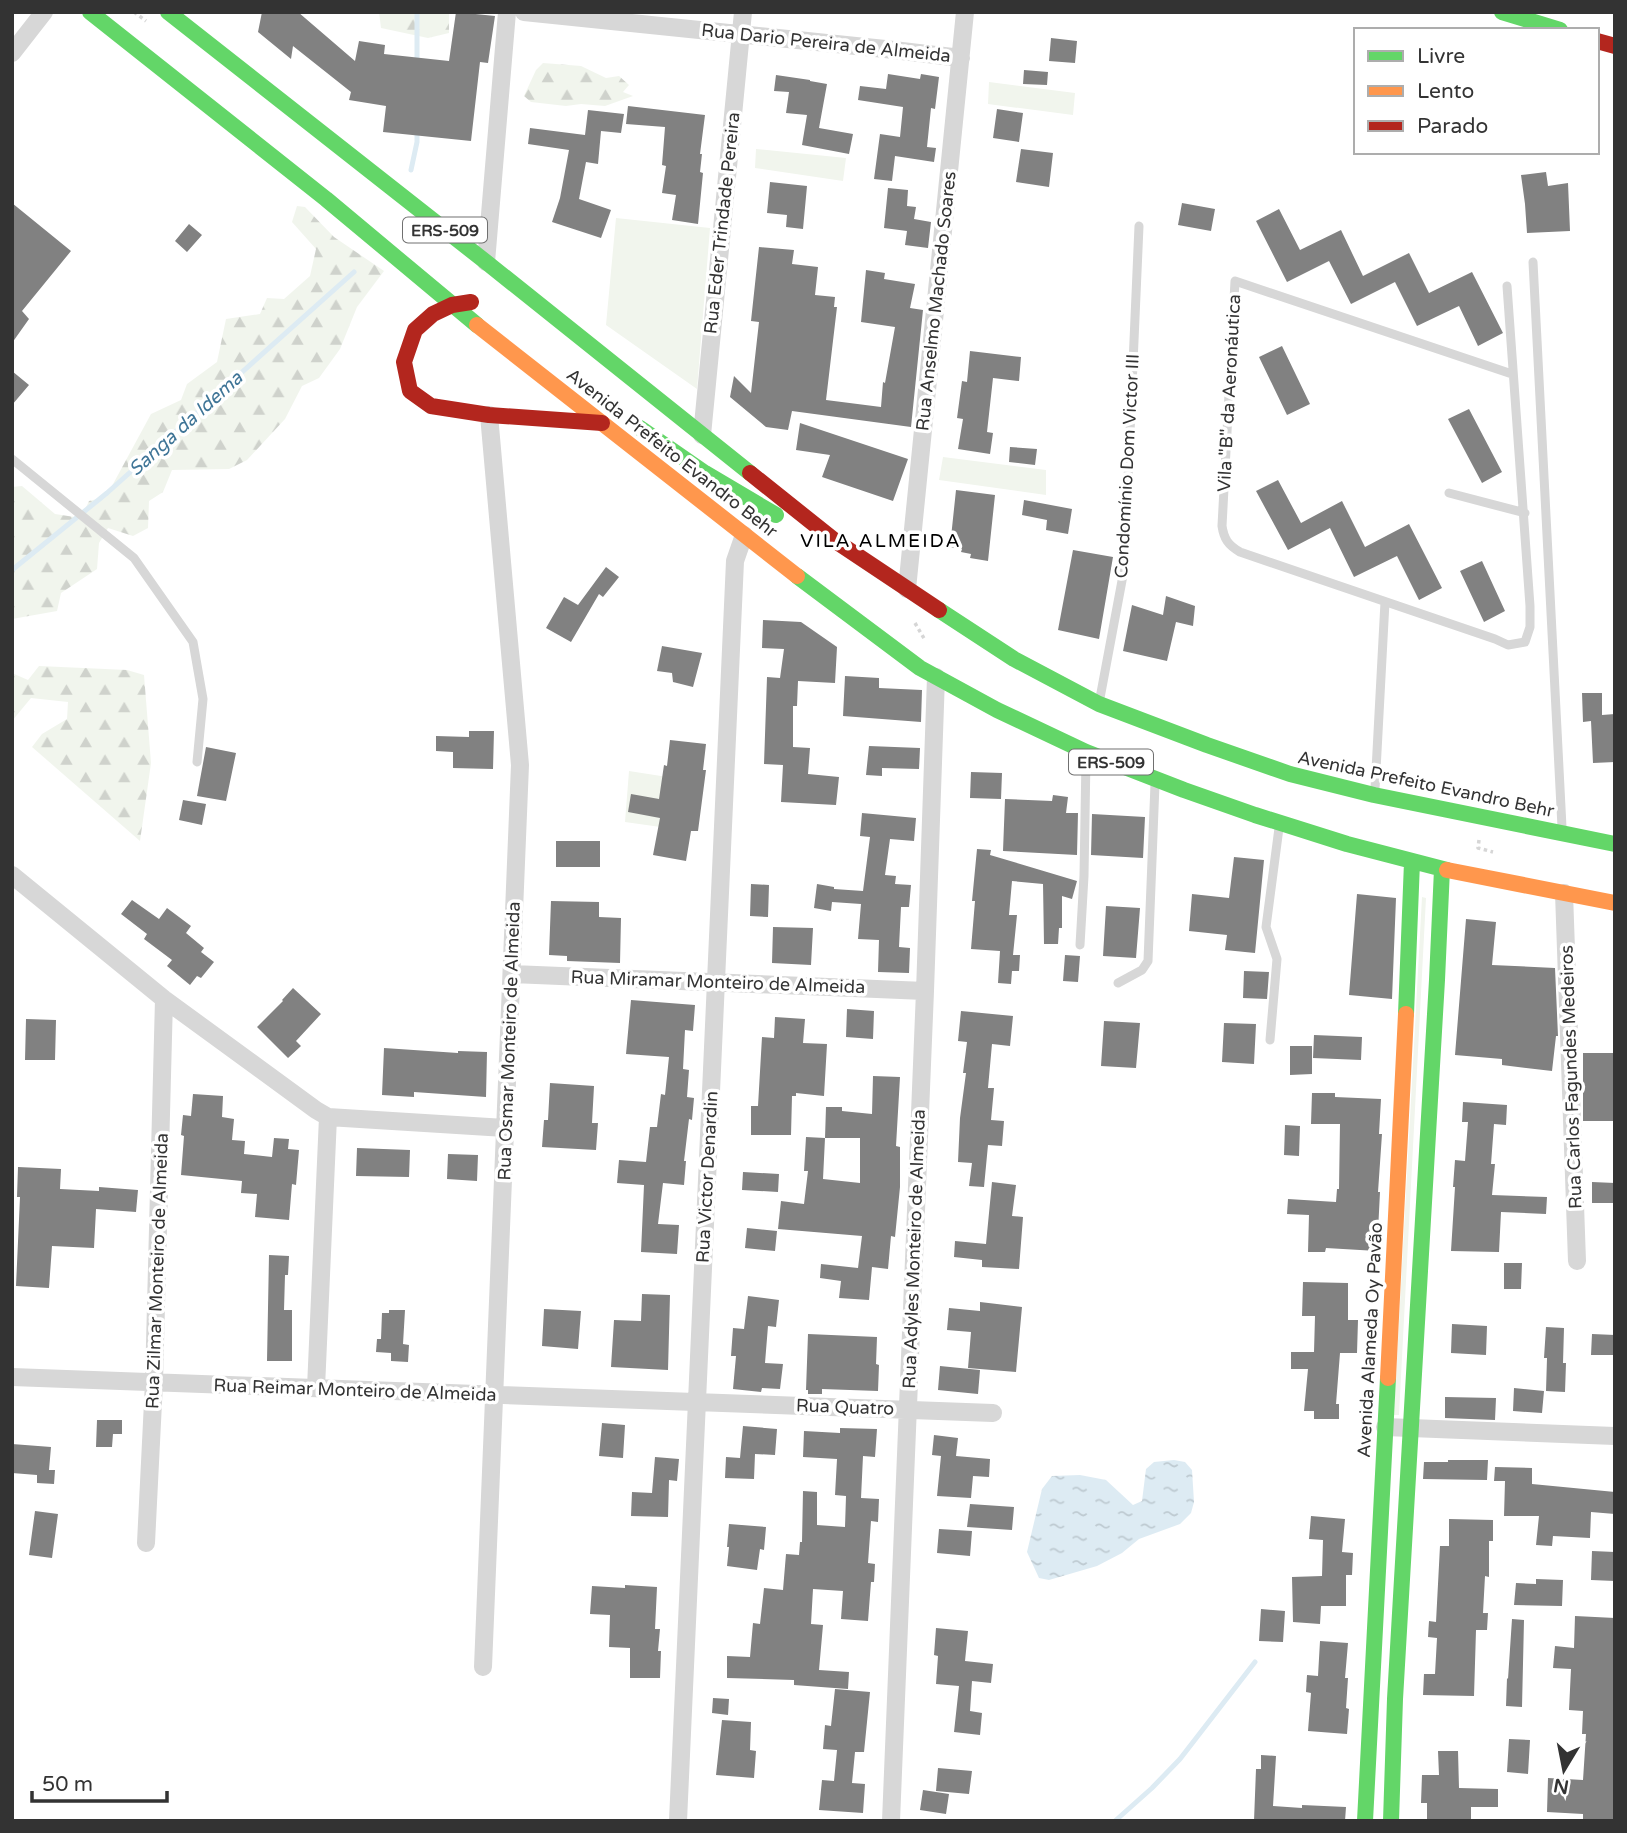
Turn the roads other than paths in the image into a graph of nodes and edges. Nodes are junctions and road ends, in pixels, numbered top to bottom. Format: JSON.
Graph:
{"nodes":[{"id":1,"x":44,"y":12,"type":"edge"},
{"id":2,"x":90,"y":12,"type":"edge"},
{"id":3,"x":168,"y":12,"type":"edge"},
{"id":4,"x":507,"y":12,"type":"edge"},
{"id":5,"x":524,"y":12,"type":"edge"},
{"id":6,"x":743,"y":12,"type":"edge"},
{"id":7,"x":965,"y":12,"type":"edge"},
{"id":8,"x":1502,"y":12,"type":"edge"},
{"id":9,"x":1554,"y":28,"type":"edge"},
{"id":10,"x":741,"y":34,"type":"junction"},
{"id":11,"x":12,"y":52,"type":"edge"},
{"id":12,"x":961,"y":58,"type":"junction"},
{"id":13,"x":1139,"y":226,"type":"dead end"},
{"id":14,"x":486,"y":262,"type":"junction"},
{"id":15,"x":1533,"y":262,"type":"dead end"},
{"id":16,"x":1507,"y":286,"type":"dead end"},
{"id":17,"x":453,"y":305,"type":"junction"},
{"id":18,"x":490,"y":307,"type":"dead end"},
{"id":19,"x":1512,"y":374,"type":"junction"},
{"id":20,"x":489,"y":415,"type":"junction"},
{"id":21,"x":624,"y":415,"type":"dead end"},
{"id":22,"x":602,"y":422,"type":"junction"},
{"id":23,"x":702,"y":435,"type":"junction"},
{"id":24,"x":12,"y":459,"type":"edge"},
{"id":25,"x":1448,"y":492,"type":"dead end"},
{"id":26,"x":1525,"y":513,"type":"junction"},
{"id":27,"x":744,"y":535,"type":"junction"},
{"id":28,"x":834,"y":540,"type":"junction"},
{"id":29,"x":907,"y":589,"type":"junction"},
{"id":30,"x":1385,"y":602,"type":"junction"},
{"id":31,"x":936,"y":677,"type":"junction"},
{"id":32,"x":1099,"y":704,"type":"junction"},
{"id":33,"x":1086,"y":752,"type":"junction"},
{"id":34,"x":197,"y":762,"type":"dead end"},
{"id":35,"x":1155,"y":780,"type":"junction"},
{"id":36,"x":1374,"y":795,"type":"junction"},
{"id":37,"x":1280,"y":823,"type":"junction"},
{"id":38,"x":1562,"y":833,"type":"junction"},
{"id":39,"x":1615,"y":844,"type":"edge"},
{"id":40,"x":1412,"y":862,"type":"junction"},
{"id":41,"x":1442,"y":869,"type":"junction"},
{"id":42,"x":12,"y":875,"type":"edge"},
{"id":43,"x":1564,"y":893,"type":"junction"},
{"id":44,"x":1615,"y":903,"type":"edge"},
{"id":45,"x":1080,"y":945,"type":"dead end"},
{"id":46,"x":512,"y":974,"type":"junction"},
{"id":47,"x":717,"y":982,"type":"junction"},
{"id":48,"x":1118,"y":983,"type":"dead end"},
{"id":49,"x":925,"y":991,"type":"junction"},
{"id":50,"x":164,"y":999,"type":"junction"},
{"id":51,"x":1270,"y":1040,"type":"dead end"},
{"id":52,"x":328,"y":1117,"type":"junction"},
{"id":53,"x":505,"y":1128,"type":"junction"},
{"id":54,"x":1577,"y":1261,"type":"dead end"},
{"id":55,"x":12,"y":1377,"type":"edge"},
{"id":56,"x":154,"y":1382,"type":"junction"},
{"id":57,"x":316,"y":1388,"type":"junction"},
{"id":58,"x":494,"y":1395,"type":"junction"},
{"id":59,"x":697,"y":1402,"type":"junction"},
{"id":60,"x":907,"y":1410,"type":"junction"},
{"id":61,"x":993,"y":1413,"type":"dead end"},
{"id":62,"x":1385,"y":1427,"type":"junction"},
{"id":63,"x":1411,"y":1428,"type":"junction"},
{"id":64,"x":1615,"y":1436,"type":"edge"},
{"id":65,"x":146,"y":1542,"type":"dead end"},
{"id":66,"x":483,"y":1667,"type":"dead end"},
{"id":67,"x":678,"y":1821,"type":"edge"},
{"id":68,"x":891,"y":1821,"type":"edge"},
{"id":69,"x":1365,"y":1821,"type":"edge"},
{"id":70,"x":1391,"y":1821,"type":"edge"}],
"edges":[{"from":1,"to":11,"type":"street"},
{"from":2,"to":17,"type":"main road","name":"Avenida Prefeito Evandro Behr","number":"ERS-509"},
{"from":3,"to":14,"type":"main road","name":"Avenida Prefeito Evandro Behr","number":"ERS-509"},
{"from":4,"to":14,"type":"street"},
{"from":5,"to":10,"type":"street","name":"Rua Dario Pereira de Almeida"},
{"from":6,"to":10,"type":"street","name":"Rua Eder Trindade Pereira"},
{"from":7,"to":12,"type":"street","name":"Rua Anselmo Machado Soares"},
{"from":8,"to":9,"type":"main road"},
{"from":10,"to":12,"type":"street","name":"Rua Dario Pereira de Almeida"},
{"from":10,"to":23,"type":"street","name":"Rua Eder Trindade Pereira"},
{"from":12,"to":29,"type":"street","name":"Rua Anselmo Machado Soares"},
{"from":13,"to":32,"type":"lane","name":"Condomínio Dom Victor III"},
{"from":14,"to":23,"type":"main road","name":"Avenida Prefeito Evandro Behr","number":"ERS-509"},
{"from":15,"to":38,"type":"lane"},
{"from":16,"to":19,"type":"lane","name":"Vila \"B\" da Aeronáutica"},
{"from":17,"to":18,"type":"main road"},
{"from":17,"to":20,"type":"main road"},
{"from":17,"to":22,"type":"main road","name":"Avenida Prefeito Evandro Behr","number":"ERS-509"},
{"from":19,"to":26,"type":"lane","name":"Vila \"B\" da Aeronáutica"},
{"from":19,"to":30,"type":"lane","name":"Vila \"B\" da Aeronáutica"},
{"from":20,"to":22,"type":"main road"},
{"from":20,"to":46,"type":"street","name":"Rua Osmar Monteiro de Almeida"},
{"from":21,"to":28,"type":"main road","number":"ERS-509"},
{"from":22,"to":27,"type":"main road","name":"Avenida Prefeito Evandro Behr","number":"ERS-509"},
{"from":23,"to":28,"type":"main road","name":"Avenida Prefeito Evandro Behr","number":"ERS-509"},
{"from":24,"to":34,"type":"lane"},
{"from":25,"to":26,"type":"lane"},
{"from":26,"to":30,"type":"lane","name":"Vila \"B\" da Aeronáutica"},
{"from":27,"to":31,"type":"main road","name":"Avenida Prefeito Evandro Behr","number":"ERS-509"},
{"from":27,"to":47,"type":"street","name":"Rua Victor Denardin"},
{"from":28,"to":29,"type":"main road","name":"Avenida Prefeito Evandro Behr","number":"ERS-509"},
{"from":29,"to":32,"type":"main road","name":"Avenida Prefeito Evandro Behr","number":"ERS-509"},
{"from":30,"to":36,"type":"lane"},
{"from":31,"to":33,"type":"main road","name":"Avenida Prefeito Evandro Behr","number":"ERS-509"},
{"from":31,"to":49,"type":"street","name":"Rua Adyles Monteiro de Almeida"},
{"from":32,"to":36,"type":"main road","name":"Avenida Prefeito Evandro Behr","number":"ERS-509"},
{"from":33,"to":35,"type":"main road","name":"Avenida Prefeito Evandro Behr","number":"ERS-509"},
{"from":33,"to":45,"type":"lane"},
{"from":35,"to":37,"type":"main road","name":"Avenida Prefeito Evandro Behr","number":"ERS-509"},
{"from":35,"to":48,"type":"lane"},
{"from":36,"to":38,"type":"main road","name":"Avenida Prefeito Evandro Behr","number":"ERS-509"},
{"from":37,"to":40,"type":"main road","name":"Avenida Prefeito Evandro Behr","number":"ERS-509"},
{"from":37,"to":51,"type":"lane"},
{"from":38,"to":39,"type":"main road","name":"Avenida Prefeito Evandro Behr","number":"ERS-509"},
{"from":40,"to":41,"type":"main road","name":"Avenida Prefeito Evandro Behr","number":"ERS-509"},
{"from":40,"to":62,"type":"main road","name":"Avenida Alameda Oy Pavão"},
{"from":41,"to":43,"type":"main road","name":"Avenida Prefeito Evandro Behr","number":"ERS-509"},
{"from":41,"to":63,"type":"main road"},
{"from":42,"to":50,"type":"street"},
{"from":43,"to":44,"type":"main road","name":"Avenida Prefeito Evandro Behr","number":"ERS-509"},
{"from":43,"to":54,"type":"street","name":"Rua Carlos Fagundes Medeiros"},
{"from":46,"to":47,"type":"street","name":"Rua Miramar Monteiro de Almeida"},
{"from":46,"to":53,"type":"street","name":"Rua Osmar Monteiro de Almeida"},
{"from":47,"to":49,"type":"street","name":"Rua Miramar Monteiro de Almeida"},
{"from":47,"to":59,"type":"street","name":"Rua Victor Denardin"},
{"from":49,"to":60,"type":"street","name":"Rua Adyles Monteiro de Almeida"},
{"from":50,"to":52,"type":"street"},
{"from":50,"to":56,"type":"street","name":"Rua Zilmar Monteiro de Almeida"},
{"from":52,"to":53,"type":"street"},
{"from":52,"to":57,"type":"street"},
{"from":53,"to":58,"type":"street","name":"Rua Osmar Monteiro de Almeida"},
{"from":55,"to":56,"type":"street","name":"Rua Reimar Monteiro de Almeida"},
{"from":56,"to":57,"type":"street","name":"Rua Reimar Monteiro de Almeida"},
{"from":56,"to":65,"type":"street","name":"Rua Zilmar Monteiro de Almeida"},
{"from":57,"to":58,"type":"street","name":"Rua Reimar Monteiro de Almeida"},
{"from":58,"to":59,"type":"street","name":"Rua Reimar Monteiro de Almeida"},
{"from":58,"to":66,"type":"street","name":"Rua Osmar Monteiro de Almeida"},
{"from":59,"to":60,"type":"street","name":"Rua Quatro"},
{"from":59,"to":67,"type":"street","name":"Rua Victor Denardin"},
{"from":60,"to":61,"type":"street","name":"Rua Quatro"},
{"from":60,"to":68,"type":"street","name":"Rua Adyles Monteiro de Almeida"},
{"from":62,"to":63,"type":"street"},
{"from":62,"to":69,"type":"main road","name":"Avenida Alameda Oy Pavão"},
{"from":63,"to":64,"type":"street"},
{"from":63,"to":70,"type":"main road"}]}
